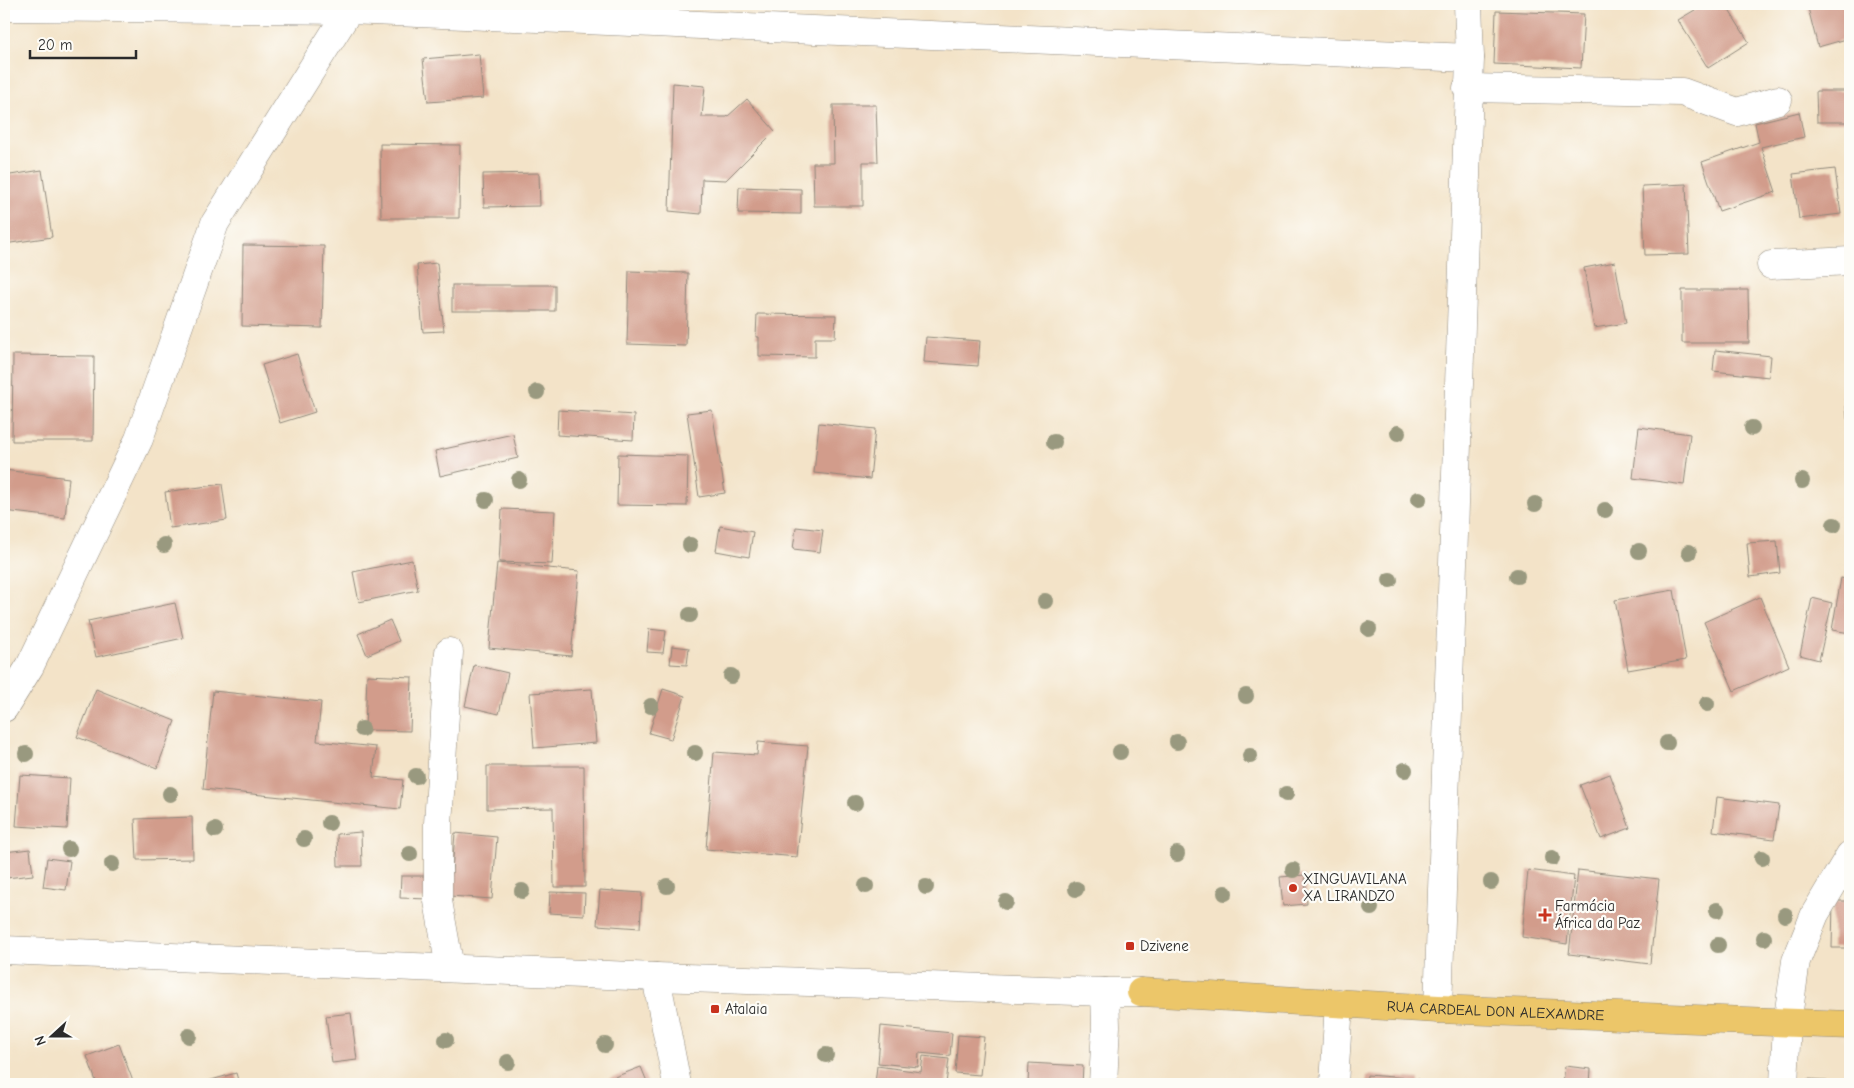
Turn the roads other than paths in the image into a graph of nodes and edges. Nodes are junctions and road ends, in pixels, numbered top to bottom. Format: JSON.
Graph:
{"nodes":[{"id":1,"x":1468,"y":4,"type":"edge"},
{"id":2,"x":4,"y":7,"type":"edge"},
{"id":3,"x":349,"y":7,"type":"edge"},
{"id":4,"x":1470,"y":58,"type":"junction"},
{"id":5,"x":1468,"y":88,"type":"junction"},
{"id":6,"x":1778,"y":100,"type":"dead end"},
{"id":7,"x":1850,"y":261,"type":"edge"},
{"id":8,"x":1771,"y":265,"type":"dead end"},
{"id":9,"x":449,"y":652,"type":"dead end"},
{"id":10,"x":4,"y":708,"type":"edge"},
{"id":11,"x":1850,"y":855,"type":"edge"},
{"id":12,"x":4,"y":950,"type":"edge"},
{"id":13,"x":450,"y":968,"type":"junction"},
{"id":14,"x":656,"y":977,"type":"junction"},
{"id":15,"x":1105,"y":992,"type":"junction"},
{"id":16,"x":1141,"y":992,"type":"joint"},
{"id":17,"x":1338,"y":1003,"type":"junction"},
{"id":18,"x":1438,"y":1009,"type":"junction"},
{"id":19,"x":1787,"y":1024,"type":"junction"},
{"id":20,"x":1850,"y":1025,"type":"edge"},
{"id":21,"x":677,"y":1084,"type":"edge"},
{"id":22,"x":1103,"y":1084,"type":"edge"},
{"id":23,"x":1334,"y":1084,"type":"edge"},
{"id":24,"x":1784,"y":1084,"type":"edge"}],
"edges":[{"from":1,"to":4,"type":"street"},
{"from":2,"to":3,"type":"street"},
{"from":3,"to":4,"type":"street"},
{"from":3,"to":10,"type":"street"},
{"from":4,"to":5,"type":"street"},
{"from":5,"to":6,"type":"street"},
{"from":5,"to":18,"type":"street"},
{"from":7,"to":8,"type":"street"},
{"from":9,"to":13,"type":"street"},
{"from":11,"to":19,"type":"street"},
{"from":12,"to":13,"type":"street"},
{"from":13,"to":14,"type":"street"},
{"from":14,"to":15,"type":"street"},
{"from":14,"to":21,"type":"street"},
{"from":15,"to":16,"type":"street"},
{"from":15,"to":22,"type":"street"},
{"from":16,"to":17,"type":"main road","name":"RUA CARDEAL DON ALEXAMDRE"},
{"from":17,"to":18,"type":"main road","name":"RUA CARDEAL DON ALEXAMDRE"},
{"from":17,"to":23,"type":"street"},
{"from":18,"to":19,"type":"main road","name":"RUA CARDEAL DON ALEXAMDRE"},
{"from":19,"to":20,"type":"main road","name":"RUA CARDEAL DON ALEXAMDRE"},
{"from":19,"to":24,"type":"street"}]}
